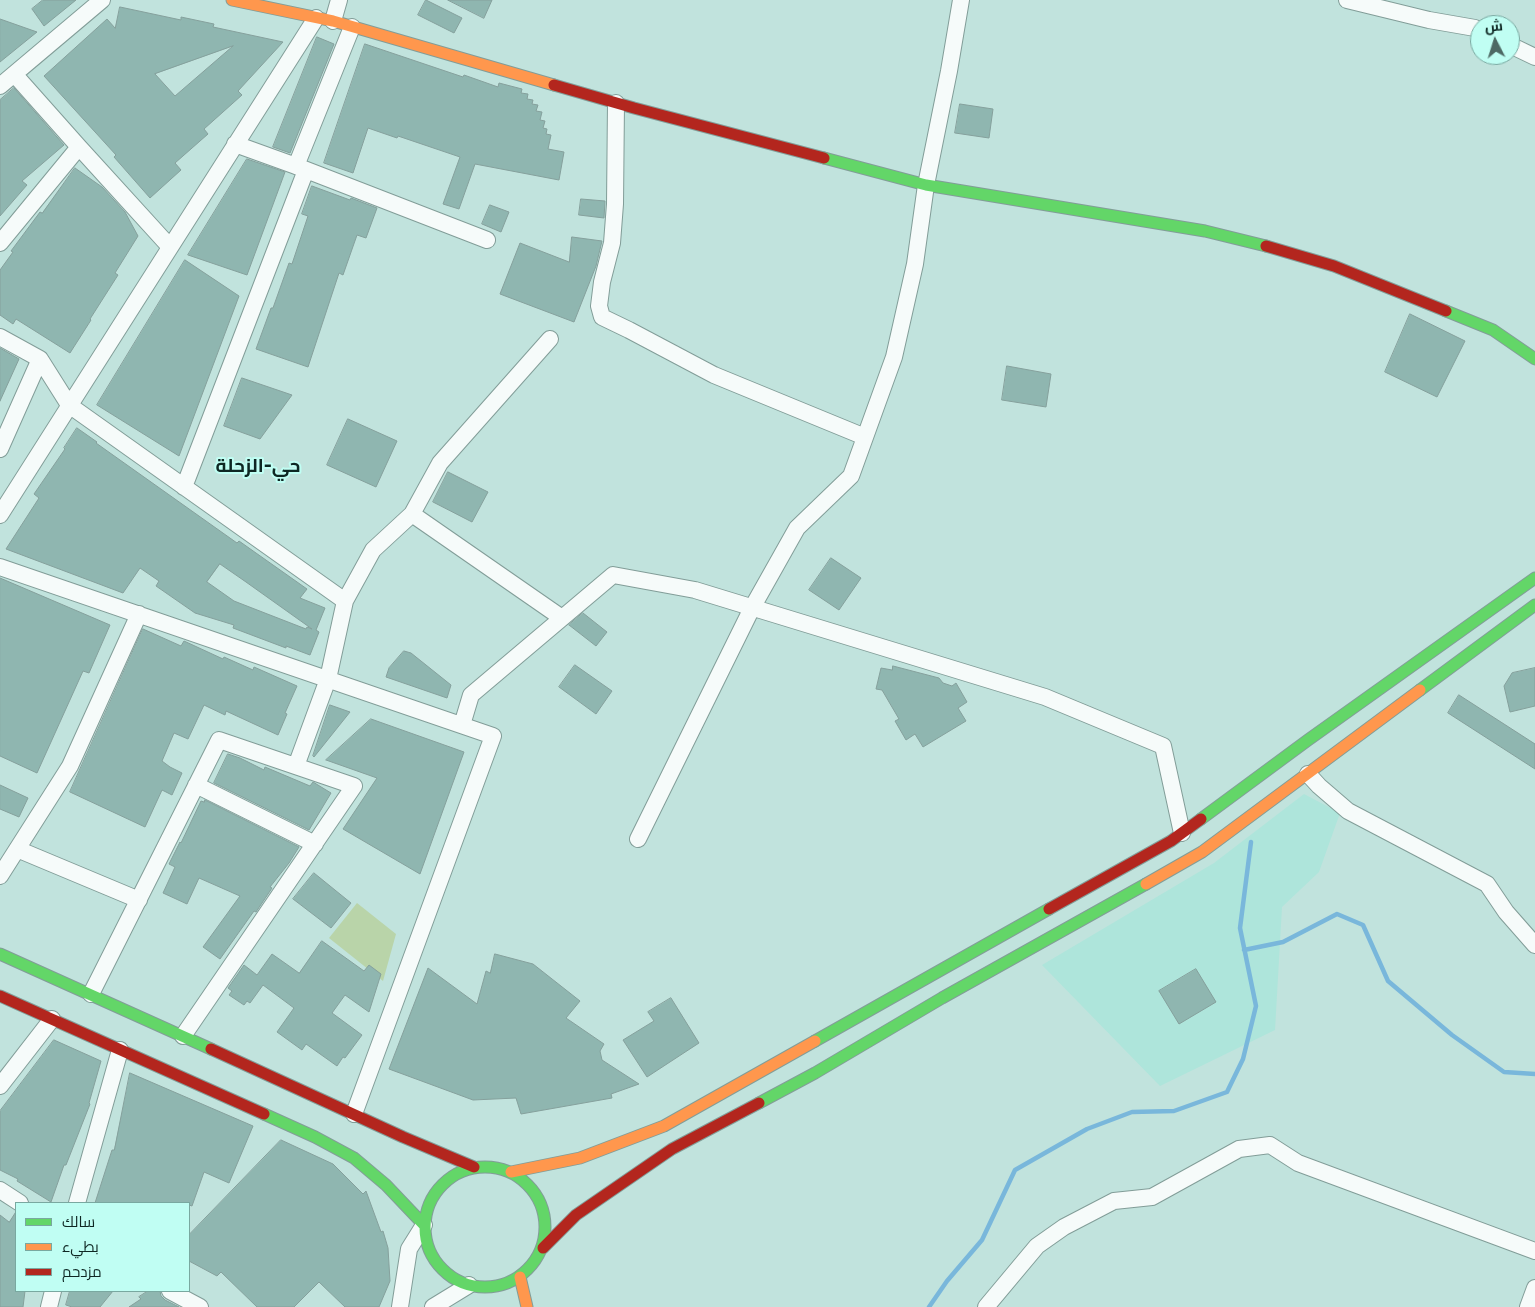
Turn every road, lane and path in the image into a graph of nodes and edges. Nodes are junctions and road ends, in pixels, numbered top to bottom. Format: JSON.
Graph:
{"nodes":[{"id":1,"x":102,"y":0,"type":"edge"},
{"id":2,"x":232,"y":0,"type":"edge"},
{"id":3,"x":339,"y":0,"type":"edge"},
{"id":4,"x":961,"y":0,"type":"edge"},
{"id":5,"x":1347,"y":0,"type":"edge"},
{"id":6,"x":316,"y":18,"type":"junction"},
{"id":7,"x":333,"y":21,"type":"junction"},
{"id":8,"x":352,"y":27,"type":"junction"},
{"id":9,"x":1470,"y":27,"type":"edge"},
{"id":10,"x":1520,"y":50,"type":"edge"},
{"id":11,"x":1535,"y":57,"type":"edge"},
{"id":12,"x":15,"y":75,"type":"junction"},
{"id":13,"x":0,"y":86,"type":"edge"},
{"id":14,"x":616,"y":103,"type":"junction"},
{"id":15,"x":235,"y":144,"type":"junction"},
{"id":16,"x":78,"y":147,"type":"junction"},
{"id":17,"x":301,"y":168,"type":"junction"},
{"id":18,"x":926,"y":185,"type":"junction"},
{"id":19,"x":487,"y":240,"type":"dead end"},
{"id":20,"x":0,"y":243,"type":"edge"},
{"id":21,"x":170,"y":247,"type":"junction"},
{"id":22,"x":0,"y":337,"type":"edge"},
{"id":23,"x":550,"y":338,"type":"dead end"},
{"id":24,"x":40,"y":359,"type":"junction"},
{"id":25,"x":1535,"y":359,"type":"edge"},
{"id":26,"x":69,"y":406,"type":"junction"},
{"id":27,"x":865,"y":437,"type":"junction"},
{"id":28,"x":0,"y":449,"type":"edge"},
{"id":29,"x":184,"y":487,"type":"junction"},
{"id":30,"x":412,"y":514,"type":"junction"},
{"id":31,"x":0,"y":515,"type":"edge"},
{"id":32,"x":0,"y":567,"type":"edge"},
{"id":33,"x":1535,"y":578,"type":"edge"},
{"id":34,"x":345,"y":600,"type":"junction"},
{"id":35,"x":1535,"y":605,"type":"edge"},
{"id":36,"x":752,"y":608,"type":"junction"},
{"id":37,"x":139,"y":614,"type":"junction"},
{"id":38,"x":562,"y":618,"type":"junction"},
{"id":39,"x":328,"y":679,"type":"junction"},
{"id":40,"x":462,"y":725,"type":"junction"},
{"id":41,"x":296,"y":766,"type":"junction"},
{"id":42,"x":1308,"y":774,"type":"junction"},
{"id":43,"x":196,"y":785,"type":"junction"},
{"id":44,"x":1182,"y":833,"type":"junction"},
{"id":45,"x":638,"y":840,"type":"dead end"},
{"id":46,"x":315,"y":844,"type":"junction"},
{"id":47,"x":10,"y":851,"type":"edge"},
{"id":48,"x":0,"y":876,"type":"edge"},
{"id":49,"x":139,"y":900,"type":"junction"},
{"id":50,"x":1535,"y":945,"type":"edge"},
{"id":51,"x":0,"y":954,"type":"edge"},
{"id":52,"x":14,"y":974,"type":"dead end"},
{"id":53,"x":47,"y":975,"type":"junction"},
{"id":54,"x":92,"y":994,"type":"junction"},
{"id":55,"x":0,"y":996,"type":"edge"},
{"id":56,"x":52,"y":1019,"type":"junction"},
{"id":57,"x":184,"y":1036,"type":"junction"},
{"id":58,"x":120,"y":1050,"type":"junction"},
{"id":59,"x":0,"y":1086,"type":"edge"},
{"id":60,"x":354,"y":1114,"type":"junction"},
{"id":61,"x":474,"y":1167,"type":"junction"},
{"id":62,"x":511,"y":1172,"type":"junction"},
{"id":63,"x":0,"y":1190,"type":"edge"},
{"id":64,"x":18,"y":1202,"type":"edge"},
{"id":65,"x":77,"y":1202,"type":"edge"},
{"id":66,"x":424,"y":1224,"type":"junction"},
{"id":67,"x":543,"y":1248,"type":"junction"},
{"id":68,"x":1535,"y":1251,"type":"edge"},
{"id":69,"x":520,"y":1277,"type":"junction"},
{"id":70,"x":469,"y":1285,"type":"junction"},
{"id":71,"x":1535,"y":1288,"type":"edge"},
{"id":72,"x":54,"y":1292,"type":"edge"},
{"id":73,"x":172,"y":1292,"type":"edge"},
{"id":74,"x":482,"y":1300,"type":"dead end"},
{"id":75,"x":49,"y":1307,"type":"edge"},
{"id":76,"x":200,"y":1307,"type":"edge"},
{"id":77,"x":400,"y":1307,"type":"edge"},
{"id":78,"x":433,"y":1307,"type":"edge"},
{"id":79,"x":527,"y":1307,"type":"edge"},
{"id":80,"x":986,"y":1307,"type":"edge"},
{"id":81,"x":1528,"y":1307,"type":"edge"}],
"edges":[{"from":1,"to":12,"type":"street"},
{"from":2,"to":6,"type":"main road"},
{"from":3,"to":7,"type":"street"},
{"from":4,"to":18,"type":"street"},
{"from":5,"to":9,"type":"street"},
{"from":6,"to":7,"type":"main road"},
{"from":6,"to":15,"type":"street"},
{"from":7,"to":8,"type":"main road"},
{"from":8,"to":14,"type":"main road"},
{"from":8,"to":17,"type":"street"},
{"from":10,"to":11,"type":"street"},
{"from":12,"to":13,"type":"street"},
{"from":12,"to":16,"type":"street"},
{"from":14,"to":18,"type":"main road"},
{"from":14,"to":27,"type":"street"},
{"from":15,"to":17,"type":"street"},
{"from":15,"to":21,"type":"street"},
{"from":16,"to":20,"type":"street"},
{"from":16,"to":21,"type":"street"},
{"from":17,"to":19,"type":"street"},
{"from":17,"to":29,"type":"street"},
{"from":18,"to":25,"type":"main road"},
{"from":18,"to":27,"type":"street"},
{"from":21,"to":26,"type":"street"},
{"from":22,"to":24,"type":"street"},
{"from":23,"to":30,"type":"street"},
{"from":24,"to":26,"type":"street"},
{"from":24,"to":28,"type":"street"},
{"from":26,"to":29,"type":"street"},
{"from":26,"to":31,"type":"street"},
{"from":27,"to":36,"type":"street"},
{"from":29,"to":34,"type":"street"},
{"from":30,"to":34,"type":"street"},
{"from":30,"to":38,"type":"street"},
{"from":32,"to":37,"type":"street"},
{"from":33,"to":44,"type":"main road"},
{"from":34,"to":39,"type":"street"},
{"from":35,"to":42,"type":"main road"},
{"from":36,"to":38,"type":"street"},
{"from":36,"to":44,"type":"street"},
{"from":36,"to":45,"type":"street"},
{"from":37,"to":39,"type":"street"},
{"from":37,"to":47,"type":"street"},
{"from":38,"to":40,"type":"street"},
{"from":39,"to":40,"type":"street"},
{"from":39,"to":41,"type":"street"},
{"from":40,"to":60,"type":"street"},
{"from":41,"to":43,"type":"street"},
{"from":41,"to":46,"type":"street"},
{"from":42,"to":50,"type":"street"},
{"from":42,"to":67,"type":"main road"},
{"from":43,"to":46,"type":"street"},
{"from":43,"to":49,"type":"street"},
{"from":44,"to":62,"type":"main road"},
{"from":46,"to":57,"type":"street"},
{"from":47,"to":48,"type":"street"},
{"from":47,"to":49,"type":"street"},
{"from":49,"to":54,"type":"street"},
{"from":51,"to":53,"type":"main road"},
{"from":52,"to":53,"type":"main road"},
{"from":53,"to":54,"type":"main road"},
{"from":54,"to":57,"type":"main road"},
{"from":55,"to":56,"type":"main road"},
{"from":56,"to":58,"type":"main road"},
{"from":56,"to":59,"type":"street"},
{"from":57,"to":60,"type":"main road"},
{"from":58,"to":65,"type":"street"},
{"from":58,"to":66,"type":"main road"},
{"from":60,"to":61,"type":"main road"},
{"from":61,"to":62,"type":"main road"},
{"from":61,"to":66,"type":"main road"},
{"from":62,"to":67,"type":"main road"},
{"from":63,"to":64,"type":"street"},
{"from":66,"to":70,"type":"main road"},
{"from":66,"to":77,"type":"street"},
{"from":67,"to":69,"type":"main road"},
{"from":68,"to":80,"type":"street"},
{"from":69,"to":70,"type":"main road"},
{"from":69,"to":79,"type":"main road"},
{"from":70,"to":74,"type":"main road"},
{"from":70,"to":78,"type":"street"},
{"from":71,"to":81,"type":"street"},
{"from":72,"to":75,"type":"street"},
{"from":73,"to":76,"type":"street"}]}
